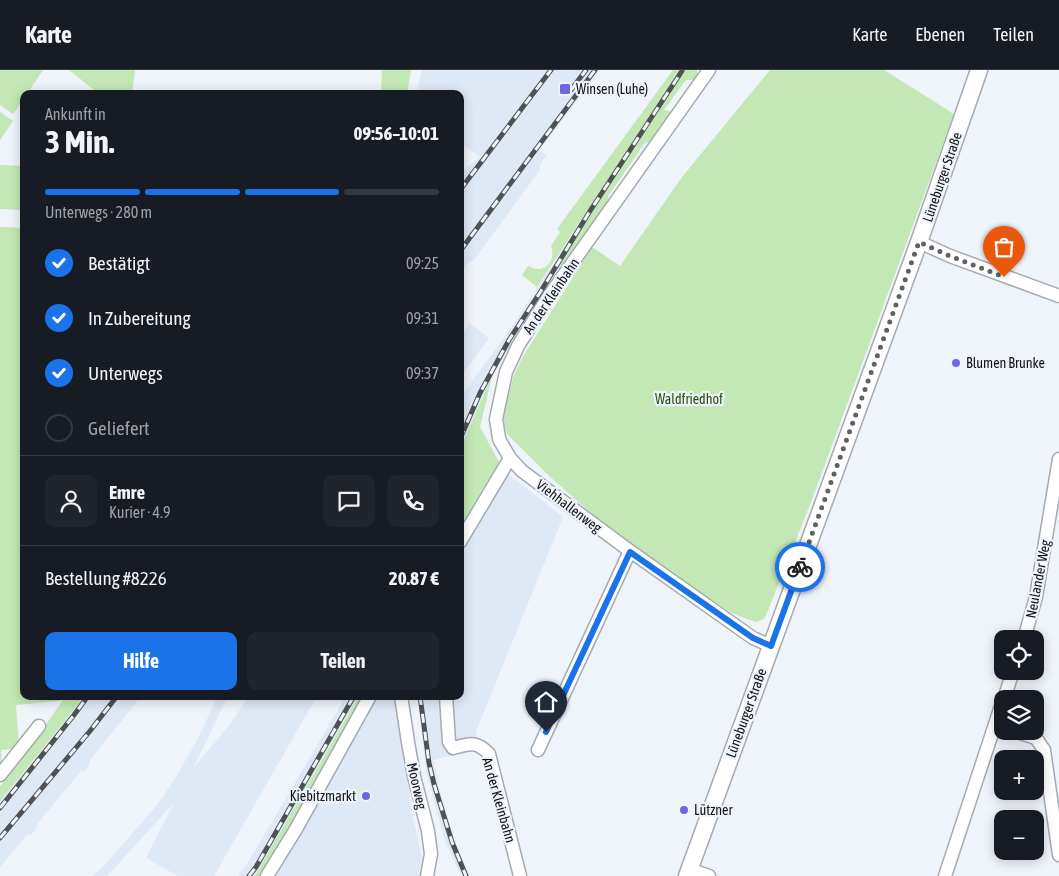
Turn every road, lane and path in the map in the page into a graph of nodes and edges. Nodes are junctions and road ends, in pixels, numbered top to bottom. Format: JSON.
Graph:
{"nodes":[{"id":1,"x":709,"y":70,"type":"edge"},
{"id":2,"x":979,"y":70,"type":"edge"},
{"id":3,"x":919,"y":242,"type":"junction"},
{"id":4,"x":1059,"y":296,"type":"edge"},
{"id":5,"x":510,"y":458,"type":"junction"},
{"id":6,"x":1059,"y":459,"type":"edge"},
{"id":7,"x":464,"y":535,"type":"edge"},
{"id":8,"x":630,"y":552,"type":"junction"},
{"id":9,"x":1027,"y":630,"type":"edge"},
{"id":10,"x":771,"y":646,"type":"junction"},
{"id":11,"x":368,"y":700,"type":"edge"},
{"id":12,"x":402,"y":700,"type":"edge"},
{"id":13,"x":446,"y":700,"type":"edge"},
{"id":14,"x":39,"y":726,"type":"dead end"},
{"id":15,"x":994,"y":740,"type":"edge"},
{"id":16,"x":1037,"y":740,"type":"edge"},
{"id":17,"x":538,"y":750,"type":"dead end"},
{"id":18,"x":0,"y":775,"type":"edge"},
{"id":19,"x":1059,"y":855,"type":"edge"},
{"id":20,"x":688,"y":873,"type":"edge"},
{"id":21,"x":267,"y":876,"type":"edge"},
{"id":22,"x":427,"y":876,"type":"edge"},
{"id":23,"x":520,"y":876,"type":"edge"},
{"id":24,"x":709,"y":876,"type":"edge"},
{"id":25,"x":945,"y":876,"type":"edge"}],
"edges":[{"from":1,"to":5,"type":"street","name":"An der Kleinbahn"},
{"from":2,"to":3,"type":"main road","name":"Lüneburger Straße"},
{"from":3,"to":4,"type":"street"},
{"from":3,"to":10,"type":"main road","name":"Lüneburger Straße"},
{"from":5,"to":7,"type":"street"},
{"from":5,"to":8,"type":"street","name":"Viehhallenweg"},
{"from":6,"to":9,"type":"street","name":"Neulander Weg"},
{"from":8,"to":10,"type":"street","name":"Viehhallenweg"},
{"from":8,"to":17,"type":"street"},
{"from":10,"to":20,"type":"main road","name":"Lüneburger Straße"},
{"from":11,"to":21,"type":"street"},
{"from":12,"to":22,"type":"street","name":"Moorweg"},
{"from":13,"to":23,"type":"street","name":"An der Kleinbahn"},
{"from":14,"to":18,"type":"street"},
{"from":15,"to":25,"type":"street"},
{"from":16,"to":19,"type":"street"},
{"from":20,"to":24,"type":"street"}]}
